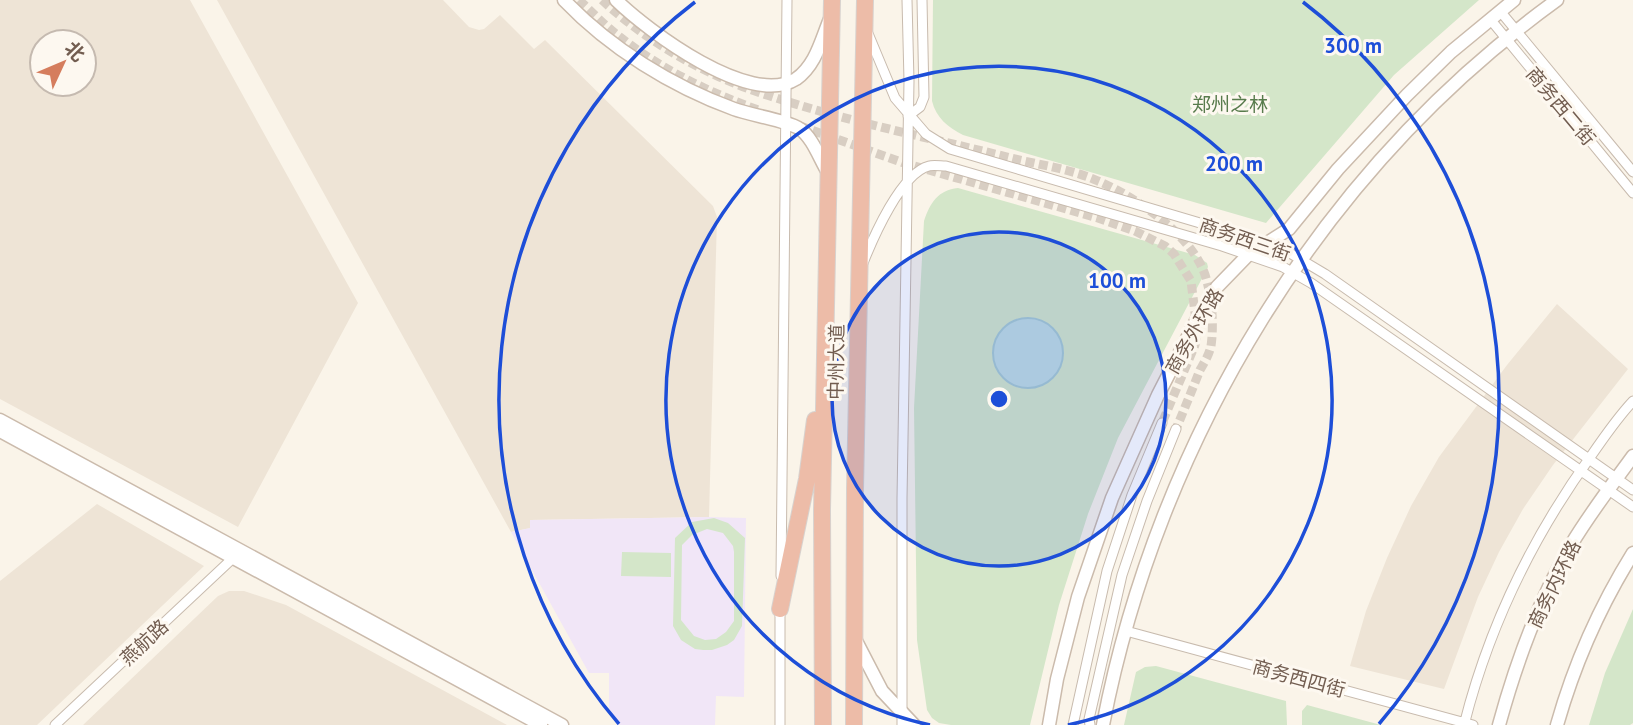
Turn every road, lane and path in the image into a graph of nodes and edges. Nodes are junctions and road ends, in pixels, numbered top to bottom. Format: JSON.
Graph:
{"nodes":[{"id":1,"x":564,"y":0,"type":"edge"},
{"id":2,"x":616,"y":0,"type":"edge"},
{"id":3,"x":787,"y":0,"type":"edge"},
{"id":4,"x":865,"y":0,"type":"edge"},
{"id":5,"x":907,"y":0,"type":"edge"},
{"id":6,"x":922,"y":0,"type":"edge"},
{"id":7,"x":1514,"y":0,"type":"edge"},
{"id":8,"x":1557,"y":0,"type":"edge"},
{"id":9,"x":832,"y":8,"type":"edge"},
{"id":10,"x":1495,"y":15,"type":"junction"},
{"id":11,"x":864,"y":25,"type":"junction"},
{"id":12,"x":1512,"y":36,"type":"junction"},
{"id":13,"x":785,"y":84,"type":"junction"},
{"id":14,"x":908,"y":116,"type":"junction"},
{"id":15,"x":784,"y":123,"type":"junction"},
{"id":16,"x":1633,"y":172,"type":"edge"},
{"id":17,"x":828,"y":174,"type":"junction"},
{"id":18,"x":907,"y":183,"type":"junction"},
{"id":19,"x":1633,"y":193,"type":"edge"},
{"id":20,"x":1266,"y":244,"type":"junction"},
{"id":21,"x":1248,"y":256,"type":"junction"},
{"id":22,"x":1303,"y":260,"type":"junction"},
{"id":23,"x":1294,"y":273,"type":"junction"},
{"id":24,"x":859,"y":274,"type":"junction"},
{"id":25,"x":824,"y":355,"type":"junction"},
{"id":26,"x":1633,"y":401,"type":"edge"},
{"id":27,"x":0,"y":419,"type":"edge"},
{"id":28,"x":1162,"y":424,"type":"tunnel mouth"},
{"id":29,"x":1177,"y":429,"type":"tunnel mouth"},
{"id":30,"x":0,"y":431,"type":"edge"},
{"id":31,"x":1633,"y":456,"type":"edge"},
{"id":32,"x":1589,"y":459,"type":"junction"},
{"id":33,"x":1580,"y":470,"type":"junction"},
{"id":34,"x":1616,"y":478,"type":"junction"},
{"id":35,"x":1608,"y":490,"type":"junction"},
{"id":36,"x":1633,"y":490,"type":"edge"},
{"id":37,"x":1633,"y":507,"type":"edge"},
{"id":38,"x":1633,"y":553,"type":"edge"},
{"id":39,"x":232,"y":559,"type":"junction"},
{"id":40,"x":780,"y":609,"type":"junction"},
{"id":41,"x":1126,"y":631,"type":"junction"},
{"id":42,"x":855,"y":638,"type":"junction"},
{"id":43,"x":902,"y":720,"type":"edge"},
{"id":44,"x":1467,"y":724,"type":"edge"},
{"id":45,"x":55,"y":725,"type":"edge"},
{"id":46,"x":541,"y":725,"type":"edge"},
{"id":47,"x":562,"y":725,"type":"edge"},
{"id":48,"x":780,"y":725,"type":"edge"},
{"id":49,"x":823,"y":725,"type":"edge"},
{"id":50,"x":854,"y":725,"type":"edge"},
{"id":51,"x":914,"y":725,"type":"edge"},
{"id":52,"x":1049,"y":725,"type":"edge"},
{"id":53,"x":1073,"y":725,"type":"edge"},
{"id":54,"x":1090,"y":725,"type":"edge"},
{"id":55,"x":1103,"y":725,"type":"edge"},
{"id":56,"x":1499,"y":725,"type":"edge"},
{"id":57,"x":1557,"y":725,"type":"edge"}],
"edges":[{"from":1,"to":15,"type":"street"},
{"from":2,"to":13,"type":"street"},
{"from":3,"to":13,"type":"street"},
{"from":4,"to":11,"type":"highway","name":"中州大道"},
{"from":5,"to":14,"type":"street"},
{"from":6,"to":14,"type":"street"},
{"from":7,"to":10,"type":"street","name":"商务外环路"},
{"from":8,"to":12,"type":"street"},
{"from":9,"to":13,"type":"street"},
{"from":9,"to":17,"type":"highway","name":"中州大道"},
{"from":10,"to":12,"type":"street","name":"商务西二街"},
{"from":10,"to":20,"type":"street","name":"商务外环路"},
{"from":11,"to":14,"type":"street","name":"商务西三街"},
{"from":11,"to":24,"type":"highway","name":"中州大道"},
{"from":12,"to":16,"type":"street","name":"商务西二街"},
{"from":12,"to":19,"type":"street","name":"商务西二街"},
{"from":12,"to":22,"type":"street"},
{"from":13,"to":15,"type":"street"},
{"from":14,"to":18,"type":"street"},
{"from":14,"to":20,"type":"street","name":"商务西三街"},
{"from":15,"to":17,"type":"street"},
{"from":15,"to":40,"type":"street"},
{"from":17,"to":25,"type":"highway","name":"中州大道"},
{"from":18,"to":21,"type":"street","name":"商务西三街"},
{"from":18,"to":24,"type":"street","name":"商务西三街"},
{"from":18,"to":43,"type":"street"},
{"from":20,"to":21,"type":"street","name":"商务外环路"},
{"from":20,"to":22,"type":"street","name":"商务西三街"},
{"from":21,"to":23,"type":"street","name":"商务西三街"},
{"from":21,"to":52,"type":"street","name":"商务外环路"},
{"from":22,"to":23,"type":"street"},
{"from":22,"to":32,"type":"street","name":"商务西三街"},
{"from":23,"to":33,"type":"street","name":"商务西三街"},
{"from":23,"to":41,"type":"street"},
{"from":24,"to":42,"type":"highway","name":"中州大道"},
{"from":25,"to":40,"type":"highway"},
{"from":25,"to":49,"type":"highway","name":"中州大道"},
{"from":26,"to":32,"type":"street"},
{"from":27,"to":47,"type":"street"},
{"from":28,"to":53,"type":"street"},
{"from":29,"to":54,"type":"street"},
{"from":30,"to":39,"type":"street"},
{"from":31,"to":34,"type":"street","name":"商务内环路"},
{"from":32,"to":33,"type":"street"},
{"from":32,"to":34,"type":"street","name":"商务西三街"},
{"from":33,"to":35,"type":"street","name":"商务西三街"},
{"from":33,"to":44,"type":"street"},
{"from":34,"to":35,"type":"street","name":"商务内环路"},
{"from":34,"to":36,"type":"street","name":"商务西三街"},
{"from":35,"to":37,"type":"street","name":"商务西三街"},
{"from":35,"to":56,"type":"street","name":"商务内环路"},
{"from":38,"to":57,"type":"street"},
{"from":39,"to":45,"type":"street","name":"燕航路"},
{"from":39,"to":46,"type":"street"},
{"from":40,"to":48,"type":"street"},
{"from":41,"to":44,"type":"street","name":"商务西四街"},
{"from":41,"to":55,"type":"street"},
{"from":42,"to":43,"type":"street"},
{"from":42,"to":50,"type":"highway","name":"中州大道"},
{"from":43,"to":51,"type":"street"}]}
